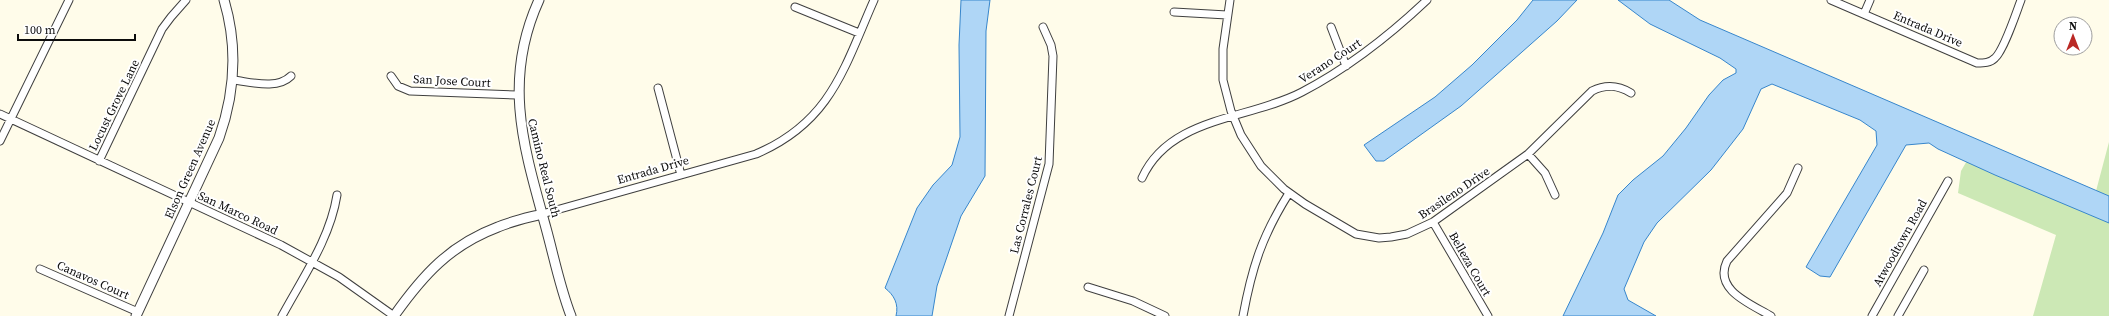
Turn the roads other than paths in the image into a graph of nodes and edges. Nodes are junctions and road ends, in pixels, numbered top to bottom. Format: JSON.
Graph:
{"nodes":[{"id":1,"x":69,"y":0,"type":"edge"},
{"id":2,"x":186,"y":0,"type":"edge"},
{"id":3,"x":224,"y":0,"type":"edge"},
{"id":4,"x":539,"y":0,"type":"edge"},
{"id":5,"x":874,"y":0,"type":"edge"},
{"id":6,"x":1230,"y":0,"type":"edge"},
{"id":7,"x":1427,"y":0,"type":"edge"},
{"id":8,"x":1831,"y":0,"type":"edge"},
{"id":9,"x":1870,"y":0,"type":"edge"},
{"id":10,"x":2022,"y":0,"type":"edge"},
{"id":11,"x":795,"y":7,"type":"dead end"},
{"id":12,"x":1174,"y":12,"type":"dead end"},
{"id":13,"x":1864,"y":14,"type":"junction"},
{"id":14,"x":1227,"y":16,"type":"junction"},
{"id":15,"x":1043,"y":27,"type":"dead end"},
{"id":16,"x":1332,"y":27,"type":"dead end"},
{"id":17,"x":859,"y":33,"type":"junction"},
{"id":18,"x":1346,"y":66,"type":"junction"},
{"id":19,"x":291,"y":76,"type":"dead end"},
{"id":20,"x":391,"y":76,"type":"dead end"},
{"id":21,"x":233,"y":80,"type":"junction"},
{"id":22,"x":658,"y":88,"type":"dead end"},
{"id":23,"x":1631,"y":93,"type":"dead end"},
{"id":24,"x":518,"y":95,"type":"junction"},
{"id":25,"x":0,"y":114,"type":"edge"},
{"id":26,"x":1233,"y":117,"type":"junction"},
{"id":27,"x":11,"y":119,"type":"junction"},
{"id":28,"x":0,"y":141,"type":"edge"},
{"id":29,"x":1528,"y":154,"type":"junction"},
{"id":30,"x":99,"y":160,"type":"junction"},
{"id":31,"x":1798,"y":168,"type":"dead end"},
{"id":32,"x":681,"y":175,"type":"junction"},
{"id":33,"x":1142,"y":178,"type":"dead end"},
{"id":34,"x":1948,"y":181,"type":"dead end"},
{"id":35,"x":1289,"y":193,"type":"junction"},
{"id":36,"x":337,"y":195,"type":"dead end"},
{"id":37,"x":1555,"y":195,"type":"dead end"},
{"id":38,"x":189,"y":202,"type":"junction"},
{"id":39,"x":542,"y":214,"type":"junction"},
{"id":40,"x":1433,"y":222,"type":"junction"},
{"id":41,"x":312,"y":261,"type":"junction"},
{"id":42,"x":40,"y":269,"type":"dead end"},
{"id":43,"x":1924,"y":270,"type":"dead end"},
{"id":44,"x":1088,"y":287,"type":"dead end"},
{"id":45,"x":137,"y":314,"type":"edge"},
{"id":46,"x":282,"y":316,"type":"edge"},
{"id":47,"x":394,"y":316,"type":"edge"},
{"id":48,"x":571,"y":316,"type":"edge"},
{"id":49,"x":1009,"y":316,"type":"edge"},
{"id":50,"x":1165,"y":316,"type":"edge"},
{"id":51,"x":1243,"y":316,"type":"edge"},
{"id":52,"x":1488,"y":316,"type":"edge"},
{"id":53,"x":1771,"y":316,"type":"edge"},
{"id":54,"x":1872,"y":316,"type":"edge"},
{"id":55,"x":1898,"y":316,"type":"edge"}],
"edges":[{"from":1,"to":27,"type":"street"},
{"from":2,"to":30,"type":"street","name":"Locust Grove Lane"},
{"from":3,"to":21,"type":"street","name":"Elson Green Avenue"},
{"from":4,"to":24,"type":"street","name":"Camino Real South"},
{"from":5,"to":17,"type":"street","name":"Entrada Drive"},
{"from":6,"to":14,"type":"street","name":"Brasileno Drive"},
{"from":7,"to":18,"type":"street","name":"Verano Court"},
{"from":8,"to":13,"type":"street","name":"Entrada Drive"},
{"from":9,"to":13,"type":"street"},
{"from":10,"to":13,"type":"street","name":"Entrada Drive"},
{"from":11,"to":17,"type":"street"},
{"from":12,"to":14,"type":"street"},
{"from":14,"to":26,"type":"street","name":"Brasileno Drive"},
{"from":15,"to":49,"type":"street","name":"Las Corrales Court"},
{"from":16,"to":18,"type":"street"},
{"from":17,"to":32,"type":"street","name":"Entrada Drive"},
{"from":18,"to":26,"type":"street","name":"Verano Court"},
{"from":19,"to":21,"type":"street"},
{"from":20,"to":24,"type":"street","name":"San Jose Court"},
{"from":21,"to":38,"type":"street","name":"Elson Green Avenue"},
{"from":22,"to":32,"type":"street"},
{"from":23,"to":29,"type":"street","name":"Brasileno Drive"},
{"from":24,"to":39,"type":"street","name":"Camino Real South"},
{"from":25,"to":27,"type":"street","name":"San Marco Road"},
{"from":26,"to":33,"type":"street","name":"Verano Court"},
{"from":26,"to":35,"type":"street","name":"Brasileno Drive"},
{"from":27,"to":28,"type":"street"},
{"from":27,"to":30,"type":"street","name":"San Marco Road"},
{"from":29,"to":37,"type":"street"},
{"from":29,"to":40,"type":"street","name":"Brasileno Drive"},
{"from":30,"to":38,"type":"street","name":"San Marco Road"},
{"from":31,"to":53,"type":"street"},
{"from":32,"to":39,"type":"street","name":"Entrada Drive"},
{"from":34,"to":54,"type":"street","name":"Atwoodtown Road"},
{"from":35,"to":40,"type":"street","name":"Brasileno Drive"},
{"from":35,"to":51,"type":"street"},
{"from":36,"to":41,"type":"street"},
{"from":38,"to":41,"type":"street","name":"San Marco Road"},
{"from":38,"to":45,"type":"street","name":"Elson Green Avenue"},
{"from":39,"to":47,"type":"street","name":"Entrada Drive"},
{"from":39,"to":48,"type":"street","name":"Camino Real South"},
{"from":40,"to":52,"type":"street","name":"Belleza Court"},
{"from":41,"to":46,"type":"street"},
{"from":41,"to":47,"type":"street","name":"San Marco Road"},
{"from":42,"to":45,"type":"street","name":"Canavos Court"},
{"from":43,"to":55,"type":"street"},
{"from":44,"to":50,"type":"street"}]}
